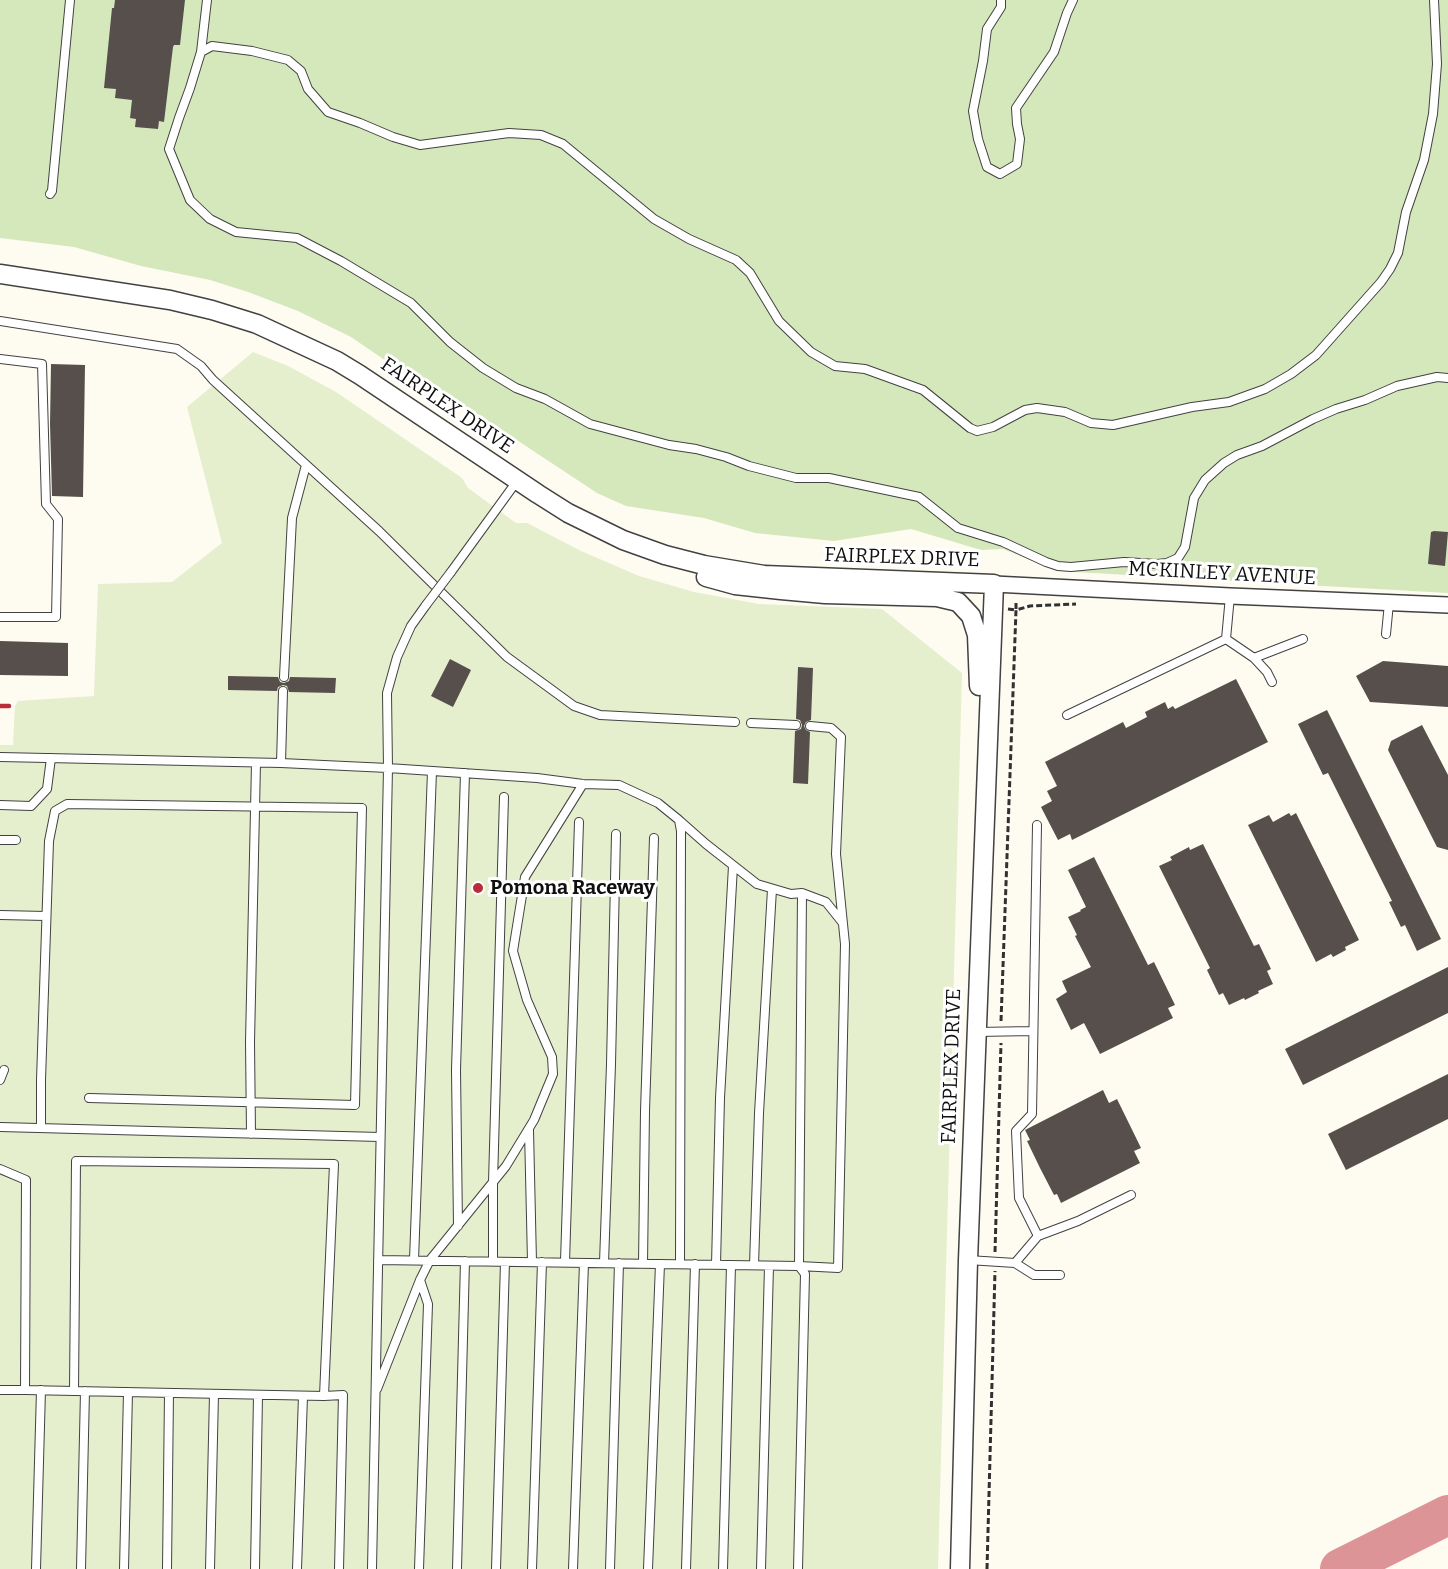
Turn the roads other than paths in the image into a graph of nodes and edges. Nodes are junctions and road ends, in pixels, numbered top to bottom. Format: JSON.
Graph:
{"nodes":[{"id":1,"x":70,"y":0,"type":"edge"},
{"id":2,"x":207,"y":0,"type":"edge"},
{"id":3,"x":1001,"y":0,"type":"edge"},
{"id":4,"x":1073,"y":0,"type":"edge"},
{"id":5,"x":1434,"y":0,"type":"edge"},
{"id":6,"x":201,"y":52,"type":"junction"},
{"id":7,"x":50,"y":194,"type":"dead end"},
{"id":8,"x":0,"y":274,"type":"edge"},
{"id":9,"x":0,"y":321,"type":"edge"},
{"id":10,"x":0,"y":359,"type":"edge"},
{"id":11,"x":1448,"y":378,"type":"edge"},
{"id":12,"x":306,"y":465,"type":"junction"},
{"id":13,"x":518,"y":481,"type":"junction"},
{"id":14,"x":575,"y":517,"type":"junction"},
{"id":15,"x":994,"y":584,"type":"junction"},
{"id":16,"x":1230,"y":596,"type":"junction"},
{"id":17,"x":1389,"y":603,"type":"junction"},
{"id":18,"x":1448,"y":605,"type":"edge"},
{"id":19,"x":0,"y":617,"type":"edge"},
{"id":20,"x":1386,"y":634,"type":"dead end"},
{"id":21,"x":1226,"y":639,"type":"junction"},
{"id":22,"x":1303,"y":639,"type":"dead end"},
{"id":23,"x":1254,"y":658,"type":"junction"},
{"id":24,"x":284,"y":677,"type":"dead end"},
{"id":25,"x":1272,"y":682,"type":"dead end"},
{"id":26,"x":283,"y":691,"type":"dead end"},
{"id":27,"x":1067,"y":715,"type":"dead end"},
{"id":28,"x":735,"y":722,"type":"dead end"},
{"id":29,"x":752,"y":723,"type":"dead end"},
{"id":30,"x":796,"y":725,"type":"dead end"},
{"id":31,"x":810,"y":726,"type":"dead end"},
{"id":32,"x":987,"y":747,"type":"junction"},
{"id":33,"x":0,"y":757,"type":"edge"},
{"id":34,"x":51,"y":758,"type":"junction"},
{"id":35,"x":256,"y":763,"type":"junction"},
{"id":36,"x":281,"y":764,"type":"junction"},
{"id":37,"x":388,"y":768,"type":"junction"},
{"id":38,"x":432,"y":771,"type":"junction"},
{"id":39,"x":465,"y":773,"type":"junction"},
{"id":40,"x":583,"y":784,"type":"junction"},
{"id":41,"x":504,"y":797,"type":"dead end"},
{"id":42,"x":0,"y":805,"type":"edge"},
{"id":43,"x":256,"y":808,"type":"junction"},
{"id":44,"x":679,"y":820,"type":"junction"},
{"id":45,"x":579,"y":822,"type":"dead end"},
{"id":46,"x":1037,"y":825,"type":"dead end"},
{"id":47,"x":616,"y":834,"type":"dead end"},
{"id":48,"x":654,"y":838,"type":"dead end"},
{"id":49,"x":0,"y":840,"type":"edge"},
{"id":50,"x":16,"y":840,"type":"dead end"},
{"id":51,"x":733,"y":866,"type":"junction"},
{"id":52,"x":772,"y":889,"type":"junction"},
{"id":53,"x":802,"y":893,"type":"junction"},
{"id":54,"x":0,"y":915,"type":"edge"},
{"id":55,"x":46,"y":916,"type":"junction"},
{"id":56,"x":843,"y":924,"type":"junction"},
{"id":57,"x":1033,"y":1031,"type":"junction"},
{"id":58,"x":976,"y":1032,"type":"junction"},
{"id":59,"x":4,"y":1070,"type":"dead end"},
{"id":60,"x":0,"y":1080,"type":"edge"},
{"id":61,"x":89,"y":1098,"type":"dead end"},
{"id":62,"x":250,"y":1101,"type":"junction"},
{"id":63,"x":0,"y":1127,"type":"edge"},
{"id":64,"x":41,"y":1128,"type":"junction"},
{"id":65,"x":529,"y":1128,"type":"junction"},
{"id":66,"x":251,"y":1134,"type":"junction"},
{"id":67,"x":380,"y":1137,"type":"junction"},
{"id":68,"x":0,"y":1168,"type":"edge"},
{"id":69,"x":493,"y":1182,"type":"junction"},
{"id":70,"x":1131,"y":1195,"type":"dead end"},
{"id":71,"x":458,"y":1226,"type":"junction"},
{"id":72,"x":1038,"y":1236,"type":"junction"},
{"id":73,"x":378,"y":1260,"type":"junction"},
{"id":74,"x":414,"y":1260,"type":"junction"},
{"id":75,"x":430,"y":1260,"type":"junction"},
{"id":76,"x":968,"y":1260,"type":"junction"},
{"id":77,"x":465,"y":1261,"type":"junction"},
{"id":78,"x":493,"y":1261,"type":"junction"},
{"id":79,"x":505,"y":1262,"type":"junction"},
{"id":80,"x":532,"y":1262,"type":"junction"},
{"id":81,"x":542,"y":1262,"type":"junction"},
{"id":82,"x":565,"y":1262,"type":"junction"},
{"id":83,"x":584,"y":1263,"type":"junction"},
{"id":84,"x":604,"y":1263,"type":"junction"},
{"id":85,"x":619,"y":1263,"type":"junction"},
{"id":86,"x":643,"y":1263,"type":"junction"},
{"id":87,"x":1015,"y":1263,"type":"junction"},
{"id":88,"x":660,"y":1264,"type":"junction"},
{"id":89,"x":680,"y":1264,"type":"junction"},
{"id":90,"x":695,"y":1264,"type":"junction"},
{"id":91,"x":716,"y":1265,"type":"junction"},
{"id":92,"x":731,"y":1265,"type":"junction"},
{"id":93,"x":754,"y":1265,"type":"junction"},
{"id":94,"x":769,"y":1266,"type":"junction"},
{"id":95,"x":799,"y":1266,"type":"junction"},
{"id":96,"x":1060,"y":1275,"type":"dead end"},
{"id":97,"x":420,"y":1280,"type":"junction"},
{"id":98,"x":0,"y":1390,"type":"edge"},
{"id":99,"x":25,"y":1390,"type":"junction"},
{"id":100,"x":41,"y":1390,"type":"junction"},
{"id":101,"x":74,"y":1391,"type":"junction"},
{"id":102,"x":85,"y":1391,"type":"junction"},
{"id":103,"x":128,"y":1392,"type":"junction"},
{"id":104,"x":169,"y":1393,"type":"junction"},
{"id":105,"x":214,"y":1394,"type":"junction"},
{"id":106,"x":375,"y":1394,"type":"junction"},
{"id":107,"x":258,"y":1395,"type":"junction"},
{"id":108,"x":303,"y":1396,"type":"junction"},
{"id":109,"x":324,"y":1396,"type":"junction"},
{"id":110,"x":36,"y":1569,"type":"edge"},
{"id":111,"x":81,"y":1569,"type":"edge"},
{"id":112,"x":124,"y":1569,"type":"edge"},
{"id":113,"x":167,"y":1569,"type":"edge"},
{"id":114,"x":210,"y":1569,"type":"edge"},
{"id":115,"x":255,"y":1569,"type":"edge"},
{"id":116,"x":297,"y":1569,"type":"edge"},
{"id":117,"x":339,"y":1569,"type":"edge"},
{"id":118,"x":372,"y":1569,"type":"edge"},
{"id":119,"x":419,"y":1569,"type":"edge"},
{"id":120,"x":457,"y":1569,"type":"edge"},
{"id":121,"x":496,"y":1569,"type":"edge"},
{"id":122,"x":532,"y":1569,"type":"edge"},
{"id":123,"x":573,"y":1569,"type":"edge"},
{"id":124,"x":610,"y":1569,"type":"edge"},
{"id":125,"x":648,"y":1569,"type":"edge"},
{"id":126,"x":686,"y":1569,"type":"edge"},
{"id":127,"x":723,"y":1569,"type":"edge"},
{"id":128,"x":760,"y":1569,"type":"edge"},
{"id":129,"x":798,"y":1569,"type":"edge"},
{"id":130,"x":960,"y":1569,"type":"edge"}],
"edges":[{"from":1,"to":7,"type":"lane"},
{"from":2,"to":6,"type":"lane"},
{"from":3,"to":4,"type":"lane"},
{"from":5,"to":6,"type":"lane"},
{"from":6,"to":11,"type":"lane"},
{"from":8,"to":13,"type":"street","name":"FAIRPLEX DRIVE"},
{"from":9,"to":12,"type":"lane"},
{"from":10,"to":19,"type":"lane"},
{"from":12,"to":24,"type":"lane"},
{"from":12,"to":28,"type":"lane"},
{"from":13,"to":14,"type":"street","name":"FAIRPLEX DRIVE"},
{"from":13,"to":37,"type":"lane","bridge":true},
{"from":14,"to":15,"type":"street","name":"FAIRPLEX DRIVE"},
{"from":14,"to":32,"type":"street"},
{"from":15,"to":16,"type":"street","name":"MCKINLEY AVENUE"},
{"from":15,"to":32,"type":"street","name":"FAIRPLEX DRIVE"},
{"from":16,"to":17,"type":"street","name":"MCKINLEY AVENUE"},
{"from":16,"to":21,"type":"lane"},
{"from":17,"to":18,"type":"street","name":"MCKINLEY AVENUE"},
{"from":17,"to":20,"type":"lane"},
{"from":21,"to":23,"type":"lane"},
{"from":21,"to":27,"type":"lane"},
{"from":22,"to":23,"type":"lane"},
{"from":23,"to":25,"type":"lane"},
{"from":26,"to":36,"type":"lane"},
{"from":29,"to":30,"type":"lane"},
{"from":31,"to":56,"type":"lane"},
{"from":32,"to":58,"type":"street","name":"FAIRPLEX DRIVE"},
{"from":33,"to":34,"type":"lane"},
{"from":34,"to":35,"type":"lane"},
{"from":34,"to":42,"type":"lane"},
{"from":35,"to":36,"type":"lane"},
{"from":35,"to":43,"type":"lane"},
{"from":36,"to":37,"type":"lane"},
{"from":37,"to":38,"type":"lane"},
{"from":37,"to":67,"type":"lane"},
{"from":38,"to":39,"type":"lane"},
{"from":38,"to":74,"type":"lane"},
{"from":39,"to":40,"type":"lane"},
{"from":39,"to":71,"type":"lane"},
{"from":40,"to":44,"type":"lane"},
{"from":40,"to":65,"type":"lane"},
{"from":41,"to":69,"type":"lane"},
{"from":43,"to":55,"type":"lane"},
{"from":43,"to":62,"type":"lane"},
{"from":43,"to":62,"type":"lane"},
{"from":44,"to":51,"type":"lane"},
{"from":44,"to":89,"type":"lane"},
{"from":45,"to":82,"type":"lane"},
{"from":46,"to":57,"type":"lane"},
{"from":47,"to":84,"type":"lane"},
{"from":48,"to":86,"type":"lane"},
{"from":49,"to":50,"type":"lane"},
{"from":51,"to":52,"type":"lane"},
{"from":51,"to":91,"type":"lane"},
{"from":52,"to":53,"type":"lane"},
{"from":52,"to":93,"type":"lane"},
{"from":53,"to":56,"type":"lane"},
{"from":53,"to":95,"type":"lane"},
{"from":54,"to":55,"type":"lane"},
{"from":55,"to":64,"type":"lane"},
{"from":56,"to":95,"type":"lane"},
{"from":57,"to":58,"type":"lane"},
{"from":57,"to":72,"type":"lane"},
{"from":58,"to":76,"type":"street","name":"FAIRPLEX DRIVE"},
{"from":59,"to":60,"type":"lane"},
{"from":61,"to":62,"type":"lane"},
{"from":62,"to":66,"type":"lane"},
{"from":63,"to":64,"type":"lane"},
{"from":64,"to":66,"type":"lane"},
{"from":65,"to":69,"type":"lane"},
{"from":65,"to":80,"type":"lane"},
{"from":66,"to":67,"type":"lane"},
{"from":67,"to":73,"type":"lane"},
{"from":68,"to":99,"type":"lane"},
{"from":69,"to":71,"type":"lane"},
{"from":69,"to":78,"type":"lane"},
{"from":70,"to":72,"type":"lane"},
{"from":71,"to":75,"type":"lane"},
{"from":72,"to":87,"type":"lane"},
{"from":73,"to":74,"type":"lane"},
{"from":73,"to":106,"type":"lane"},
{"from":74,"to":75,"type":"lane"},
{"from":75,"to":77,"type":"lane"},
{"from":75,"to":97,"type":"lane"},
{"from":76,"to":87,"type":"lane"},
{"from":76,"to":130,"type":"street","name":"FAIRPLEX DRIVE"},
{"from":77,"to":78,"type":"lane"},
{"from":77,"to":120,"type":"lane"},
{"from":78,"to":79,"type":"lane"},
{"from":79,"to":80,"type":"lane"},
{"from":79,"to":121,"type":"lane"},
{"from":80,"to":81,"type":"lane"},
{"from":81,"to":82,"type":"lane"},
{"from":81,"to":122,"type":"lane"},
{"from":82,"to":83,"type":"lane"},
{"from":83,"to":84,"type":"lane"},
{"from":83,"to":123,"type":"lane"},
{"from":84,"to":85,"type":"lane"},
{"from":85,"to":86,"type":"lane"},
{"from":85,"to":124,"type":"lane"},
{"from":86,"to":88,"type":"lane"},
{"from":87,"to":96,"type":"lane"},
{"from":88,"to":89,"type":"lane"},
{"from":88,"to":125,"type":"lane"},
{"from":89,"to":90,"type":"lane"},
{"from":90,"to":91,"type":"lane"},
{"from":90,"to":126,"type":"lane"},
{"from":91,"to":92,"type":"lane"},
{"from":92,"to":93,"type":"lane"},
{"from":92,"to":127,"type":"lane"},
{"from":93,"to":94,"type":"lane"},
{"from":94,"to":95,"type":"lane"},
{"from":94,"to":128,"type":"lane"},
{"from":95,"to":129,"type":"lane"},
{"from":97,"to":106,"type":"lane"},
{"from":97,"to":119,"type":"lane"},
{"from":98,"to":99,"type":"lane"},
{"from":99,"to":100,"type":"lane"},
{"from":100,"to":101,"type":"lane"},
{"from":100,"to":110,"type":"lane"},
{"from":101,"to":102,"type":"lane"},
{"from":101,"to":109,"type":"lane"},
{"from":102,"to":103,"type":"lane"},
{"from":102,"to":111,"type":"lane"},
{"from":103,"to":104,"type":"lane"},
{"from":103,"to":112,"type":"lane"},
{"from":104,"to":105,"type":"lane"},
{"from":104,"to":113,"type":"lane"},
{"from":105,"to":107,"type":"lane"},
{"from":105,"to":114,"type":"lane"},
{"from":106,"to":118,"type":"lane"},
{"from":107,"to":108,"type":"lane"},
{"from":107,"to":115,"type":"lane"},
{"from":108,"to":109,"type":"lane"},
{"from":108,"to":116,"type":"lane"},
{"from":109,"to":117,"type":"lane"}]}
